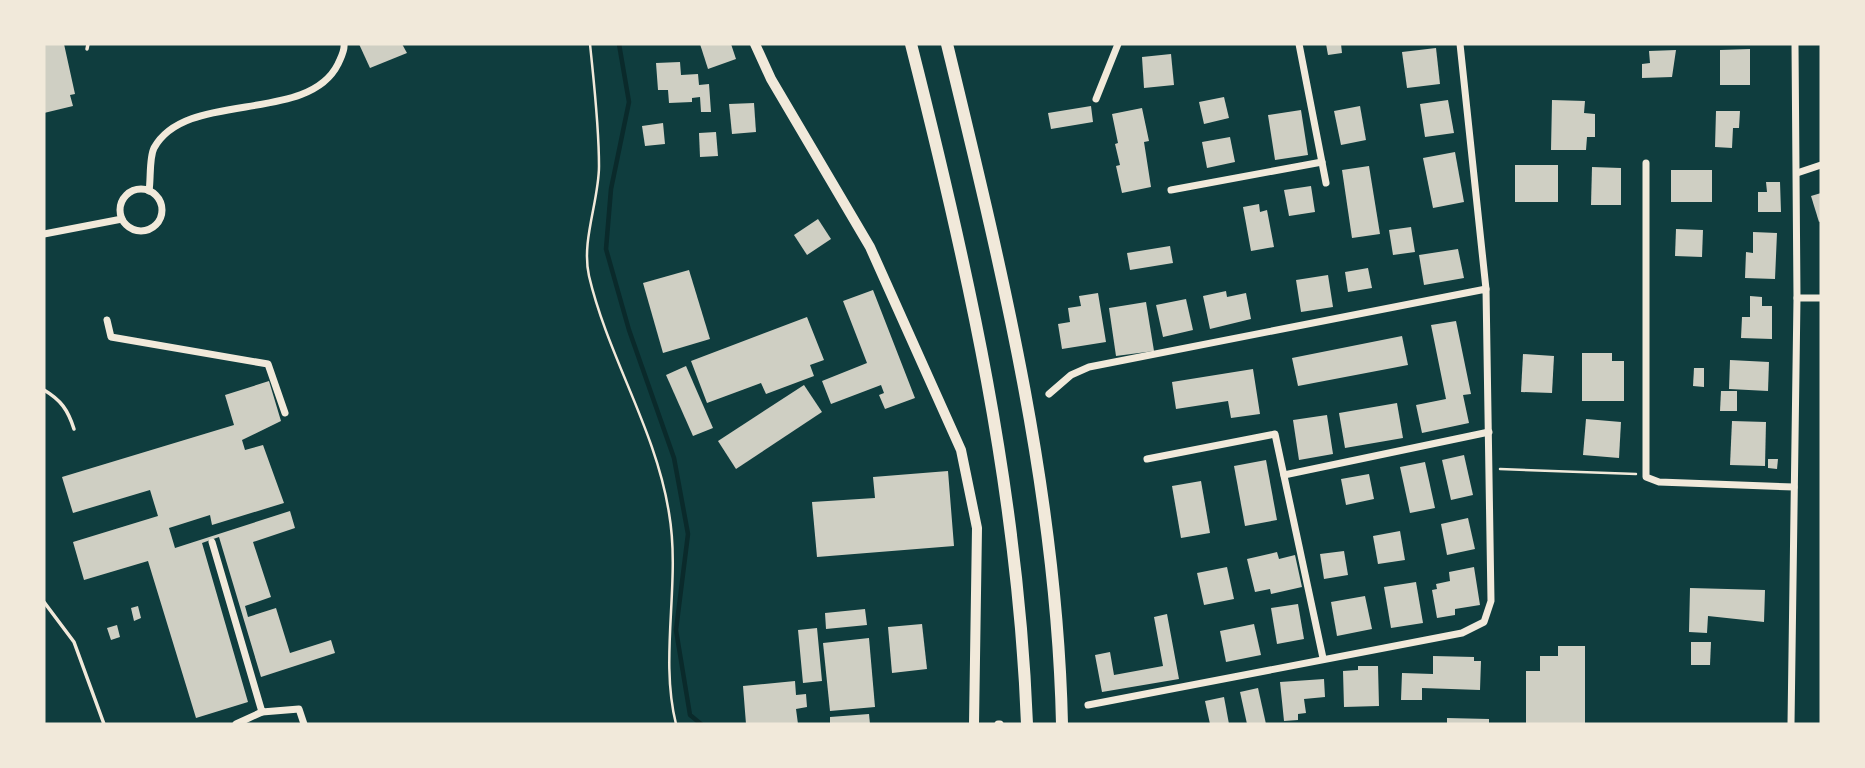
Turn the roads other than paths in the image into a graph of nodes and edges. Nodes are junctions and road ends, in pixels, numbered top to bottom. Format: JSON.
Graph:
{"nodes":[{"id":1,"x":344,"y":44,"type":"edge"},
{"id":2,"x":755,"y":44,"type":"edge"},
{"id":3,"x":911,"y":44,"type":"edge"},
{"id":4,"x":947,"y":44,"type":"edge"},
{"id":5,"x":1118,"y":44,"type":"edge"},
{"id":6,"x":1299,"y":44,"type":"edge"},
{"id":7,"x":1460,"y":44,"type":"edge"},
{"id":8,"x":1795,"y":44,"type":"edge"},
{"id":9,"x":1096,"y":99,"type":"dead end"},
{"id":10,"x":1322,"y":162,"type":"junction"},
{"id":11,"x":1646,"y":163,"type":"dead end"},
{"id":12,"x":1821,"y":165,"type":"edge"},
{"id":13,"x":1797,"y":173,"type":"junction"},
{"id":14,"x":1326,"y":183,"type":"dead end"},
{"id":15,"x":1171,"y":190,"type":"dead end"},
{"id":16,"x":149,"y":191,"type":"junction"},
{"id":17,"x":122,"y":219,"type":"junction"},
{"id":18,"x":44,"y":234,"type":"edge"},
{"id":19,"x":1486,"y":289,"type":"junction"},
{"id":20,"x":1797,"y":298,"type":"junction"},
{"id":21,"x":1821,"y":298,"type":"edge"},
{"id":22,"x":107,"y":320,"type":"dead end"},
{"id":23,"x":44,"y":390,"type":"edge"},
{"id":24,"x":1049,"y":394,"type":"dead end"},
{"id":25,"x":285,"y":413,"type":"dead end"},
{"id":26,"x":74,"y":429,"type":"dead end"},
{"id":27,"x":1489,"y":432,"type":"junction"},
{"id":28,"x":1147,"y":459,"type":"dead end"},
{"id":29,"x":1284,"y":475,"type":"junction"},
{"id":30,"x":1794,"y":487,"type":"junction"},
{"id":31,"x":212,"y":542,"type":"dead end"},
{"id":32,"x":44,"y":601,"type":"edge"},
{"id":33,"x":1323,"y":658,"type":"junction"},
{"id":34,"x":1088,"y":705,"type":"dead end"},
{"id":35,"x":262,"y":712,"type":"junction"},
{"id":36,"x":104,"y":724,"type":"edge"},
{"id":37,"x":236,"y":724,"type":"edge"},
{"id":38,"x":304,"y":724,"type":"edge"},
{"id":39,"x":974,"y":724,"type":"edge"},
{"id":40,"x":1027,"y":724,"type":"edge"},
{"id":41,"x":1062,"y":724,"type":"edge"},
{"id":42,"x":1791,"y":724,"type":"edge"}],
"edges":[{"from":1,"to":16,"type":"street"},
{"from":2,"to":39,"type":"main road"},
{"from":3,"to":40,"type":"highway"},
{"from":4,"to":41,"type":"highway"},
{"from":5,"to":9,"type":"street"},
{"from":6,"to":10,"type":"street"},
{"from":7,"to":19,"type":"street"},
{"from":8,"to":13,"type":"street"},
{"from":10,"to":14,"type":"street"},
{"from":10,"to":15,"type":"street"},
{"from":11,"to":30,"type":"street"},
{"from":12,"to":13,"type":"street"},
{"from":13,"to":20,"type":"street"},
{"from":16,"to":17,"type":"street"},
{"from":16,"to":17,"type":"street"},
{"from":17,"to":18,"type":"street"},
{"from":19,"to":24,"type":"street"},
{"from":19,"to":27,"type":"street"},
{"from":20,"to":21,"type":"street"},
{"from":20,"to":30,"type":"street"},
{"from":22,"to":25,"type":"street"},
{"from":23,"to":26,"type":"lane"},
{"from":27,"to":29,"type":"street"},
{"from":27,"to":33,"type":"street"},
{"from":28,"to":29,"type":"street"},
{"from":29,"to":33,"type":"street"},
{"from":30,"to":42,"type":"street"},
{"from":31,"to":35,"type":"street"},
{"from":32,"to":36,"type":"lane"},
{"from":33,"to":34,"type":"street"},
{"from":35,"to":37,"type":"street"},
{"from":35,"to":38,"type":"street"}]}
